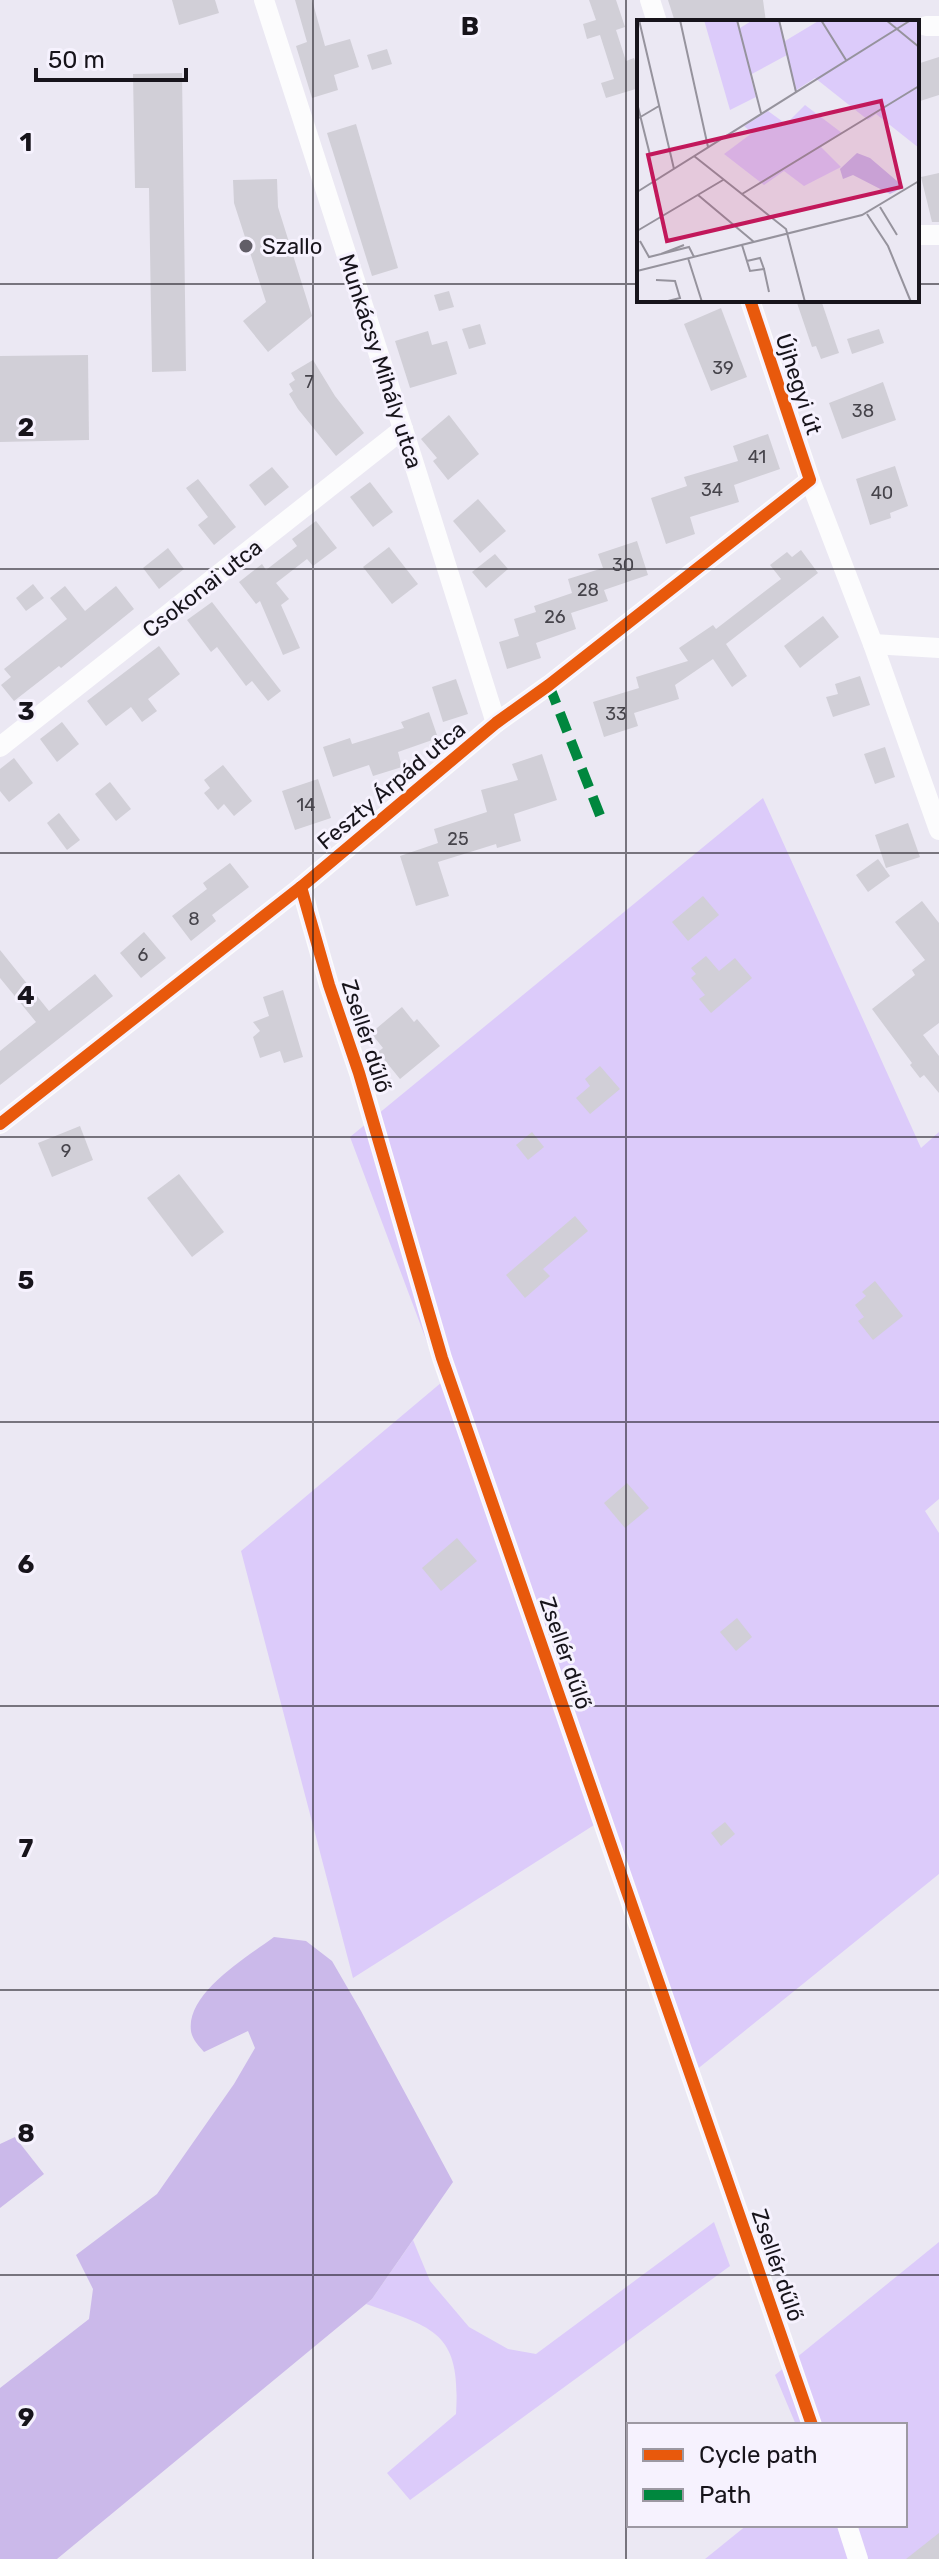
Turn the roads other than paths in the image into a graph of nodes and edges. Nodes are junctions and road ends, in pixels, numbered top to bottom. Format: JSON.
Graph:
{"nodes":[{"id":1,"x":264,"y":0,"type":"edge"},
{"id":2,"x":650,"y":0,"type":"edge"},
{"id":3,"x":656,"y":20,"type":"edge"},
{"id":4,"x":751,"y":302,"type":"edge"},
{"id":5,"x":403,"y":429,"type":"junction"},
{"id":6,"x":810,"y":480,"type":"junction"},
{"id":7,"x":873,"y":644,"type":"junction"},
{"id":8,"x":939,"y":648,"type":"edge"},
{"id":9,"x":496,"y":723,"type":"junction"},
{"id":10,"x":0,"y":747,"type":"edge"},
{"id":11,"x":939,"y":830,"type":"edge"},
{"id":12,"x":301,"y":887,"type":"junction"},
{"id":13,"x":0,"y":1124,"type":"edge"},
{"id":14,"x":811,"y":2423,"type":"edge"},
{"id":15,"x":848,"y":2527,"type":"edge"},
{"id":16,"x":858,"y":2559,"type":"edge"}],
"edges":[{"from":1,"to":5,"type":"street","name":"Munkácsy Mihály utca"},
{"from":2,"to":3,"type":"street"},
{"from":4,"to":6,"type":"street","name":"Újhegyi út"},
{"from":5,"to":9,"type":"street","name":"Munkácsy Mihály utca"},
{"from":5,"to":10,"type":"street","name":"Csokonai utca"},
{"from":6,"to":7,"type":"street","name":"Újhegyi út"},
{"from":6,"to":9,"type":"street","name":"Feszty Árpád utca"},
{"from":7,"to":8,"type":"street"},
{"from":7,"to":11,"type":"street","name":"Újhegyi út"},
{"from":9,"to":12,"type":"street","name":"Feszty Árpád utca"},
{"from":12,"to":13,"type":"street","name":"Feszty Árpád utca"},
{"from":12,"to":14,"type":"street","name":"Zsellér dűlő"},
{"from":15,"to":16,"type":"street"}]}
